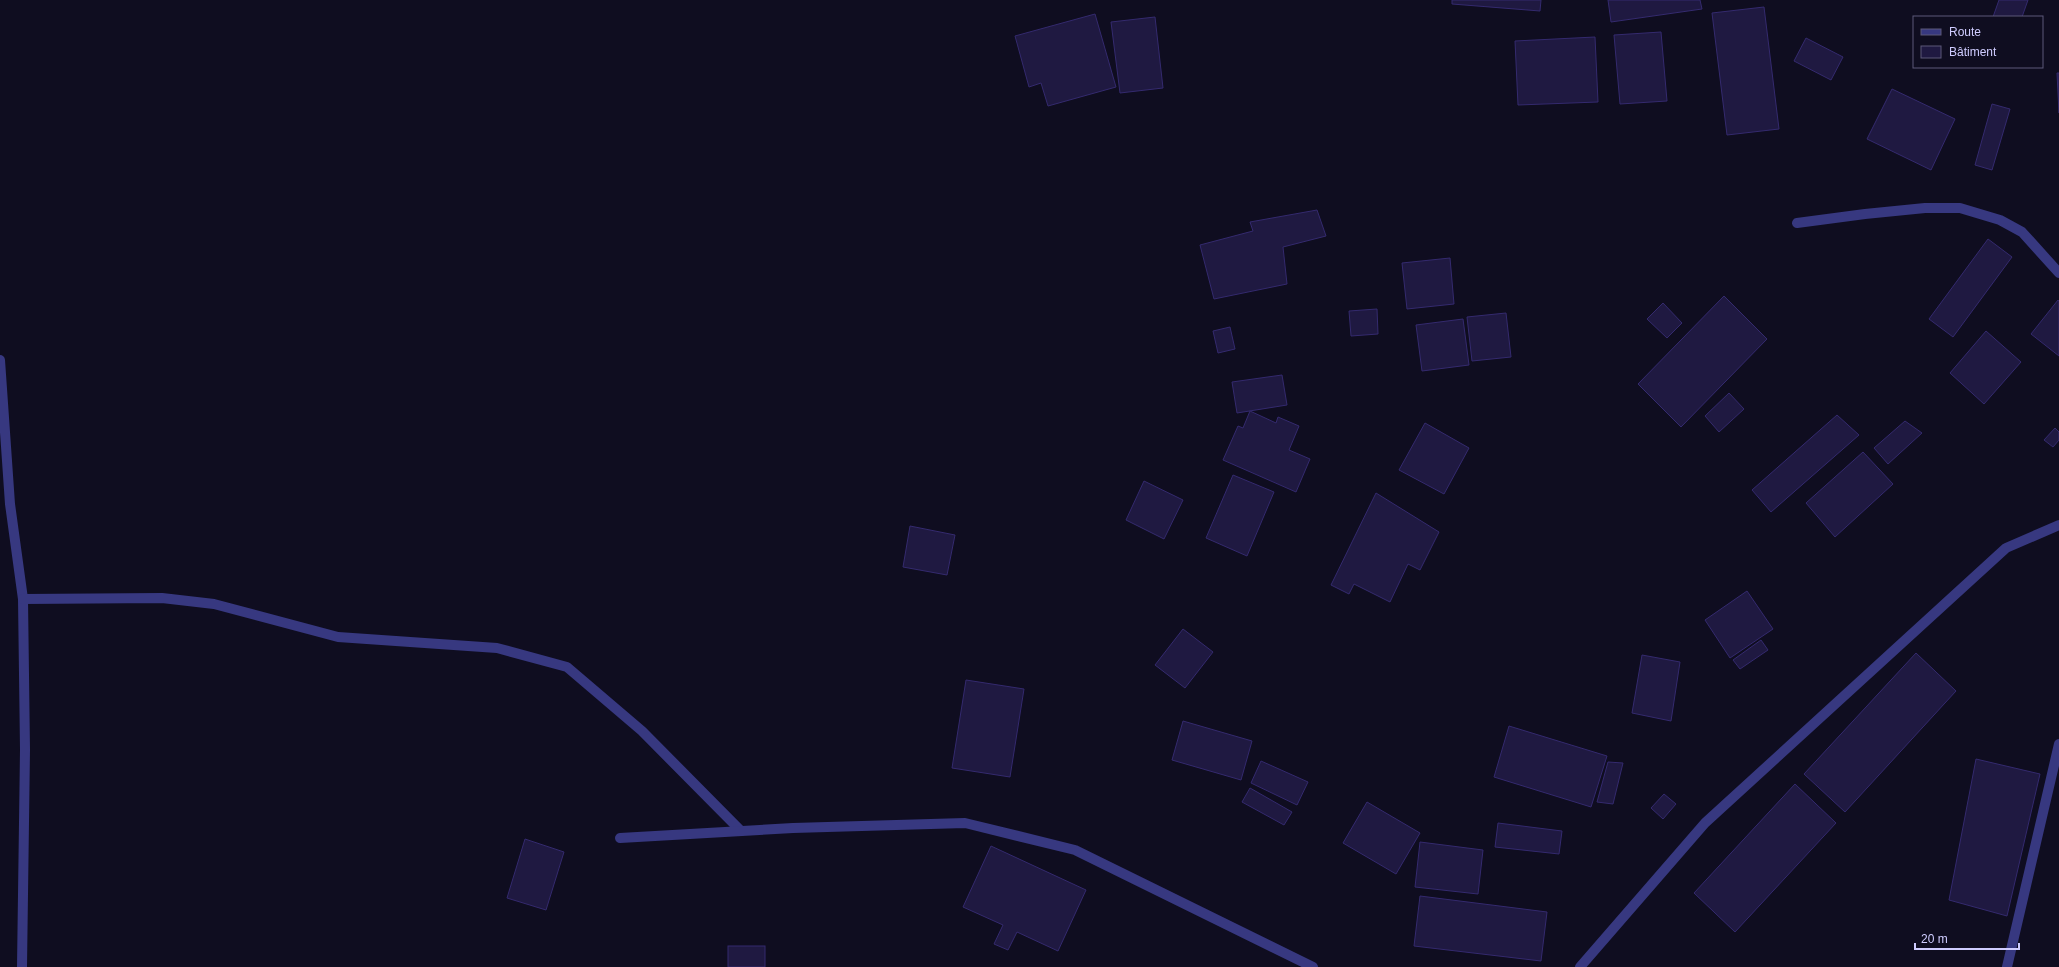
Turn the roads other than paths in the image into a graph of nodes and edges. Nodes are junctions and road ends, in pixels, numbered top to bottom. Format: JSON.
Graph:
{"nodes":[{"id":1,"x":1797,"y":224,"type":"dead end"},
{"id":2,"x":2059,"y":273,"type":"edge"},
{"id":3,"x":0,"y":360,"type":"edge"},
{"id":4,"x":2059,"y":525,"type":"edge"},
{"id":5,"x":23,"y":599,"type":"junction"},
{"id":6,"x":2059,"y":744,"type":"edge"},
{"id":7,"x":741,"y":831,"type":"junction"},
{"id":8,"x":620,"y":838,"type":"dead end"},
{"id":9,"x":22,"y":967,"type":"edge"},
{"id":10,"x":1313,"y":967,"type":"edge"},
{"id":11,"x":1580,"y":967,"type":"edge"},
{"id":12,"x":2007,"y":967,"type":"edge"}],
"edges":[{"from":1,"to":2,"type":"street"},
{"from":3,"to":5,"type":"street"},
{"from":4,"to":11,"type":"street"},
{"from":5,"to":7,"type":"street"},
{"from":5,"to":9,"type":"street"},
{"from":6,"to":12,"type":"street"},
{"from":7,"to":8,"type":"street"},
{"from":7,"to":10,"type":"street"}]}
